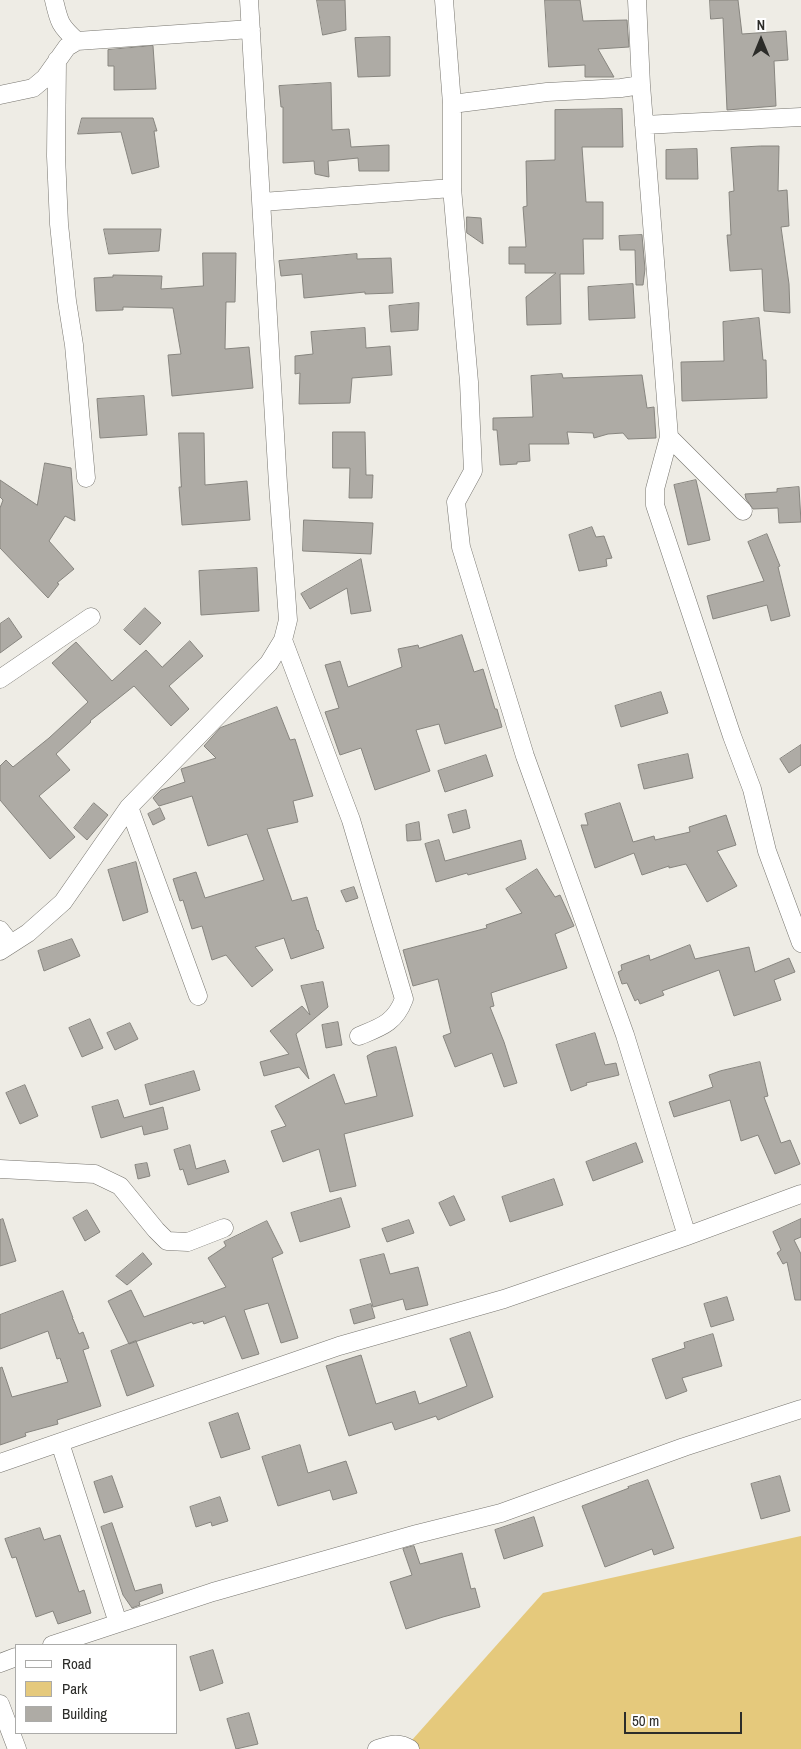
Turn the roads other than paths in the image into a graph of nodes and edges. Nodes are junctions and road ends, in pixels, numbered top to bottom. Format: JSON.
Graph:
{"nodes":[{"id":1,"x":54,"y":0,"type":"edge"},
{"id":2,"x":249,"y":0,"type":"edge"},
{"id":3,"x":444,"y":0,"type":"edge"},
{"id":4,"x":637,"y":0,"type":"edge"},
{"id":5,"x":251,"y":30,"type":"junction"},
{"id":6,"x":77,"y":41,"type":"junction"},
{"id":7,"x":57,"y":60,"type":"junction"},
{"id":8,"x":641,"y":84,"type":"junction"},
{"id":9,"x":0,"y":95,"type":"edge"},
{"id":10,"x":452,"y":104,"type":"junction"},
{"id":11,"x":801,"y":117,"type":"edge"},
{"id":12,"x":644,"y":125,"type":"junction"},
{"id":13,"x":452,"y":188,"type":"junction"},
{"id":14,"x":262,"y":202,"type":"junction"},
{"id":15,"x":669,"y":437,"type":"junction"},
{"id":16,"x":86,"y":478,"type":"dead end"},
{"id":17,"x":743,"y":511,"type":"dead end"},
{"id":18,"x":91,"y":617,"type":"dead end"},
{"id":19,"x":283,"y":640,"type":"junction"},
{"id":20,"x":0,"y":679,"type":"edge"},
{"id":21,"x":130,"y":807,"type":"junction"},
{"id":22,"x":4,"y":942,"type":"edge"},
{"id":23,"x":801,"y":943,"type":"edge"},
{"id":24,"x":198,"y":996,"type":"dead end"},
{"id":25,"x":359,"y":1036,"type":"dead end"},
{"id":26,"x":0,"y":1169,"type":"edge"},
{"id":27,"x":801,"y":1194,"type":"edge"},
{"id":28,"x":224,"y":1228,"type":"dead end"},
{"id":29,"x":686,"y":1236,"type":"junction"},
{"id":30,"x":801,"y":1408,"type":"edge"},
{"id":31,"x":60,"y":1443,"type":"junction"},
{"id":32,"x":0,"y":1463,"type":"edge"},
{"id":33,"x":118,"y":1624,"type":"junction"},
{"id":34,"x":55,"y":1644,"type":"edge"},
{"id":35,"x":15,"y":1657,"type":"edge"},
{"id":36,"x":0,"y":1663,"type":"edge"},
{"id":37,"x":0,"y":1704,"type":"edge"},
{"id":38,"x":17,"y":1749,"type":"edge"},
{"id":39,"x":377,"y":1749,"type":"edge"},
{"id":40,"x":410,"y":1749,"type":"edge"}],
"edges":[{"from":1,"to":6,"type":"street"},
{"from":2,"to":5,"type":"street"},
{"from":3,"to":10,"type":"street"},
{"from":4,"to":8,"type":"street"},
{"from":5,"to":6,"type":"street"},
{"from":5,"to":14,"type":"street"},
{"from":6,"to":7,"type":"street"},
{"from":7,"to":9,"type":"street"},
{"from":7,"to":16,"type":"street"},
{"from":8,"to":10,"type":"street"},
{"from":8,"to":12,"type":"street"},
{"from":10,"to":13,"type":"street"},
{"from":11,"to":12,"type":"street"},
{"from":12,"to":15,"type":"street"},
{"from":13,"to":14,"type":"street"},
{"from":13,"to":29,"type":"street"},
{"from":14,"to":19,"type":"street"},
{"from":15,"to":17,"type":"street"},
{"from":15,"to":23,"type":"street"},
{"from":18,"to":20,"type":"street"},
{"from":19,"to":21,"type":"street"},
{"from":19,"to":25,"type":"street"},
{"from":21,"to":22,"type":"street"},
{"from":21,"to":24,"type":"street"},
{"from":26,"to":28,"type":"street"},
{"from":27,"to":29,"type":"street"},
{"from":29,"to":31,"type":"street"},
{"from":30,"to":33,"type":"street"},
{"from":31,"to":32,"type":"street"},
{"from":31,"to":33,"type":"street"},
{"from":33,"to":34,"type":"street"},
{"from":35,"to":36,"type":"street"},
{"from":37,"to":38,"type":"street"},
{"from":39,"to":40,"type":"street"}]}
